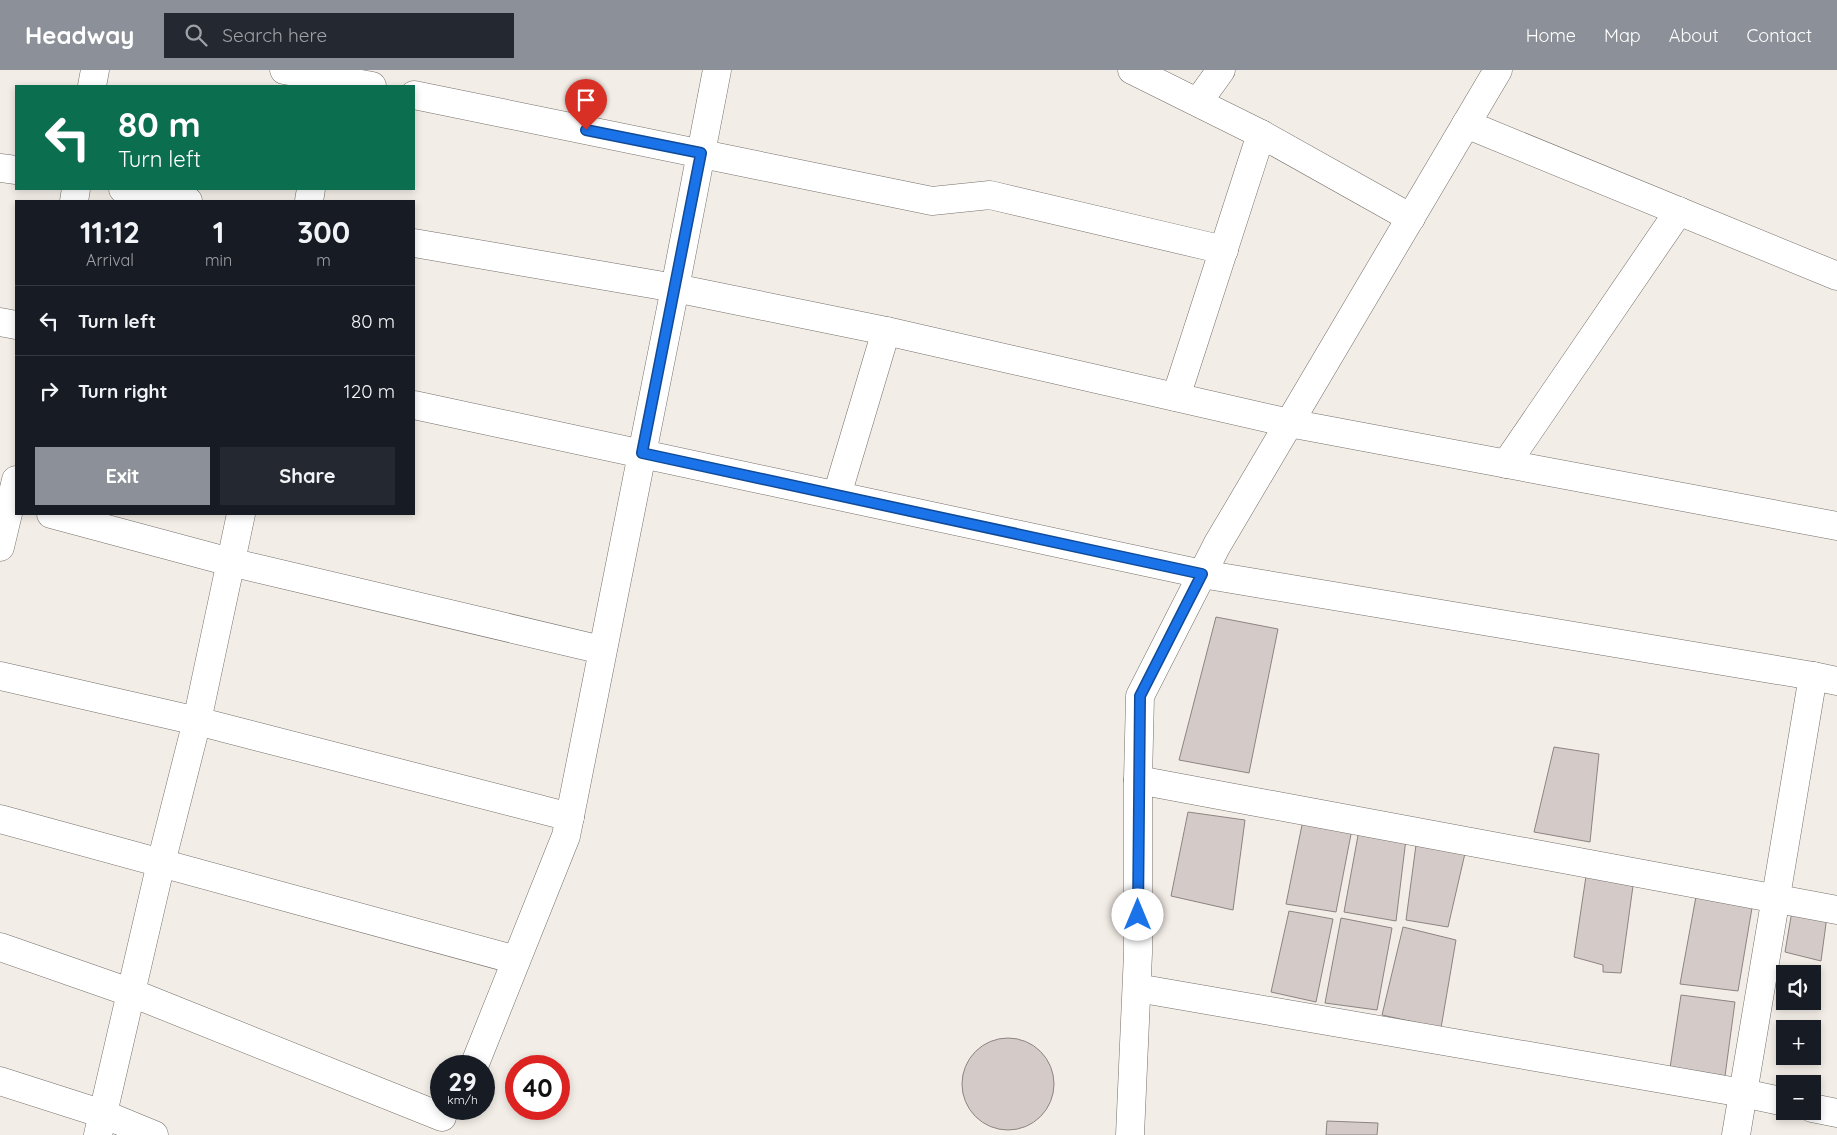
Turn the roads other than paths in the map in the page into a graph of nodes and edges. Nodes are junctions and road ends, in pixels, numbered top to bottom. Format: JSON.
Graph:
{"nodes":[{"id":1,"x":95,"y":70,"type":"edge"},
{"id":2,"x":284,"y":70,"type":"edge"},
{"id":3,"x":717,"y":70,"type":"edge"},
{"id":4,"x":1132,"y":70,"type":"edge"},
{"id":5,"x":1221,"y":70,"type":"edge"},
{"id":6,"x":1498,"y":70,"type":"edge"},
{"id":7,"x":329,"y":78,"type":"edge"},
{"id":8,"x":92,"y":85,"type":"edge"},
{"id":9,"x":367,"y":85,"type":"edge"},
{"id":10,"x":415,"y":95,"type":"edge"},
{"id":11,"x":1198,"y":102,"type":"junction"},
{"id":12,"x":1466,"y":124,"type":"junction"},
{"id":13,"x":1261,"y":134,"type":"junction"},
{"id":14,"x":701,"y":153,"type":"junction"},
{"id":15,"x":0,"y":168,"type":"edge"},
{"id":16,"x":15,"y":170,"type":"edge"},
{"id":17,"x":128,"y":190,"type":"edge"},
{"id":18,"x":183,"y":200,"type":"edge"},
{"id":19,"x":1679,"y":211,"type":"junction"},
{"id":20,"x":1411,"y":218,"type":"junction"},
{"id":21,"x":415,"y":243,"type":"edge"},
{"id":22,"x":1224,"y":250,"type":"junction"},
{"id":23,"x":1837,"y":276,"type":"edge"},
{"id":24,"x":675,"y":288,"type":"junction"},
{"id":25,"x":0,"y":322,"type":"edge"},
{"id":26,"x":15,"y":325,"type":"edge"},
{"id":27,"x":886,"y":331,"type":"junction"},
{"id":28,"x":1176,"y":398,"type":"junction"},
{"id":29,"x":415,"y":405,"type":"edge"},
{"id":30,"x":1290,"y":423,"type":"junction"},
{"id":31,"x":642,"y":453,"type":"junction"},
{"id":32,"x":1506,"y":464,"type":"junction"},
{"id":33,"x":838,"y":495,"type":"junction"},
{"id":34,"x":11,"y":497,"type":"edge"},
{"id":35,"x":55,"y":515,"type":"edge"},
{"id":36,"x":241,"y":515,"type":"edge"},
{"id":37,"x":1837,"y":526,"type":"edge"},
{"id":38,"x":0,"y":546,"type":"edge"},
{"id":39,"x":230,"y":562,"type":"junction"},
{"id":40,"x":1202,"y":574,"type":"junction"},
{"id":41,"x":602,"y":650,"type":"junction"},
{"id":42,"x":0,"y":676,"type":"edge"},
{"id":43,"x":1825,"y":679,"type":"edge"},
{"id":44,"x":197,"y":721,"type":"junction"},
{"id":45,"x":1138,"y":780,"type":"junction"},
{"id":46,"x":570,"y":817,"type":"junction"},
{"id":47,"x":0,"y":819,"type":"edge"},
{"id":48,"x":161,"y":863,"type":"junction"},
{"id":49,"x":1776,"y":898,"type":"junction"},
{"id":50,"x":1837,"y":910,"type":"edge"},
{"id":51,"x":0,"y":947,"type":"edge"},
{"id":52,"x":516,"y":960,"type":"junction"},
{"id":53,"x":1137,"y":988,"type":"junction"},
{"id":54,"x":132,"y":993,"type":"junction"},
{"id":55,"x":478,"y":1055,"type":"edge"},
{"id":56,"x":0,"y":1080,"type":"edge"},
{"id":57,"x":1743,"y":1093,"type":"junction"},
{"id":58,"x":1776,"y":1100,"type":"edge"},
{"id":59,"x":1821,"y":1110,"type":"edge"},
{"id":60,"x":1837,"y":1114,"type":"edge"},
{"id":61,"x":430,"y":1115,"type":"edge"},
{"id":62,"x":101,"y":1125,"type":"edge"},
{"id":63,"x":154,"y":1135,"type":"edge"},
{"id":64,"x":1130,"y":1135,"type":"edge"},
{"id":65,"x":1736,"y":1135,"type":"edge"}],
"edges":[{"from":1,"to":8,"type":"street"},
{"from":2,"to":7,"type":"street"},
{"from":3,"to":14,"type":"street"},
{"from":4,"to":11,"type":"street"},
{"from":5,"to":11,"type":"street"},
{"from":6,"to":12,"type":"street"},
{"from":7,"to":9,"type":"street"},
{"from":10,"to":14,"type":"street"},
{"from":11,"to":13,"type":"street"},
{"from":12,"to":19,"type":"street"},
{"from":12,"to":20,"type":"street"},
{"from":13,"to":20,"type":"street"},
{"from":13,"to":22,"type":"street"},
{"from":14,"to":22,"type":"street"},
{"from":14,"to":24,"type":"street"},
{"from":15,"to":16,"type":"street"},
{"from":17,"to":18,"type":"street"},
{"from":19,"to":23,"type":"street"},
{"from":19,"to":32,"type":"street"},
{"from":20,"to":30,"type":"street"},
{"from":21,"to":24,"type":"street"},
{"from":22,"to":28,"type":"street"},
{"from":24,"to":27,"type":"street"},
{"from":24,"to":31,"type":"street"},
{"from":25,"to":26,"type":"street"},
{"from":27,"to":28,"type":"street"},
{"from":27,"to":33,"type":"street"},
{"from":28,"to":30,"type":"street"},
{"from":29,"to":31,"type":"street"},
{"from":30,"to":32,"type":"street"},
{"from":30,"to":40,"type":"street"},
{"from":31,"to":33,"type":"street"},
{"from":31,"to":41,"type":"street"},
{"from":32,"to":37,"type":"street"},
{"from":33,"to":40,"type":"street"},
{"from":34,"to":38,"type":"street"},
{"from":35,"to":39,"type":"street"},
{"from":36,"to":39,"type":"street"},
{"from":39,"to":41,"type":"street"},
{"from":39,"to":44,"type":"street"},
{"from":40,"to":43,"type":"street"},
{"from":40,"to":45,"type":"street"},
{"from":41,"to":46,"type":"street"},
{"from":42,"to":44,"type":"street"},
{"from":43,"to":49,"type":"street"},
{"from":44,"to":46,"type":"street"},
{"from":44,"to":48,"type":"street"},
{"from":45,"to":49,"type":"street"},
{"from":45,"to":53,"type":"street"},
{"from":46,"to":52,"type":"street"},
{"from":47,"to":48,"type":"street"},
{"from":48,"to":52,"type":"street"},
{"from":48,"to":54,"type":"street"},
{"from":49,"to":50,"type":"street"},
{"from":49,"to":57,"type":"street"},
{"from":51,"to":54,"type":"street"},
{"from":52,"to":55,"type":"street"},
{"from":53,"to":57,"type":"street"},
{"from":53,"to":64,"type":"street"},
{"from":54,"to":61,"type":"street"},
{"from":54,"to":62,"type":"street"},
{"from":56,"to":62,"type":"street"},
{"from":57,"to":58,"type":"street"},
{"from":57,"to":65,"type":"street"},
{"from":59,"to":60,"type":"street"},
{"from":62,"to":63,"type":"street"}]}
